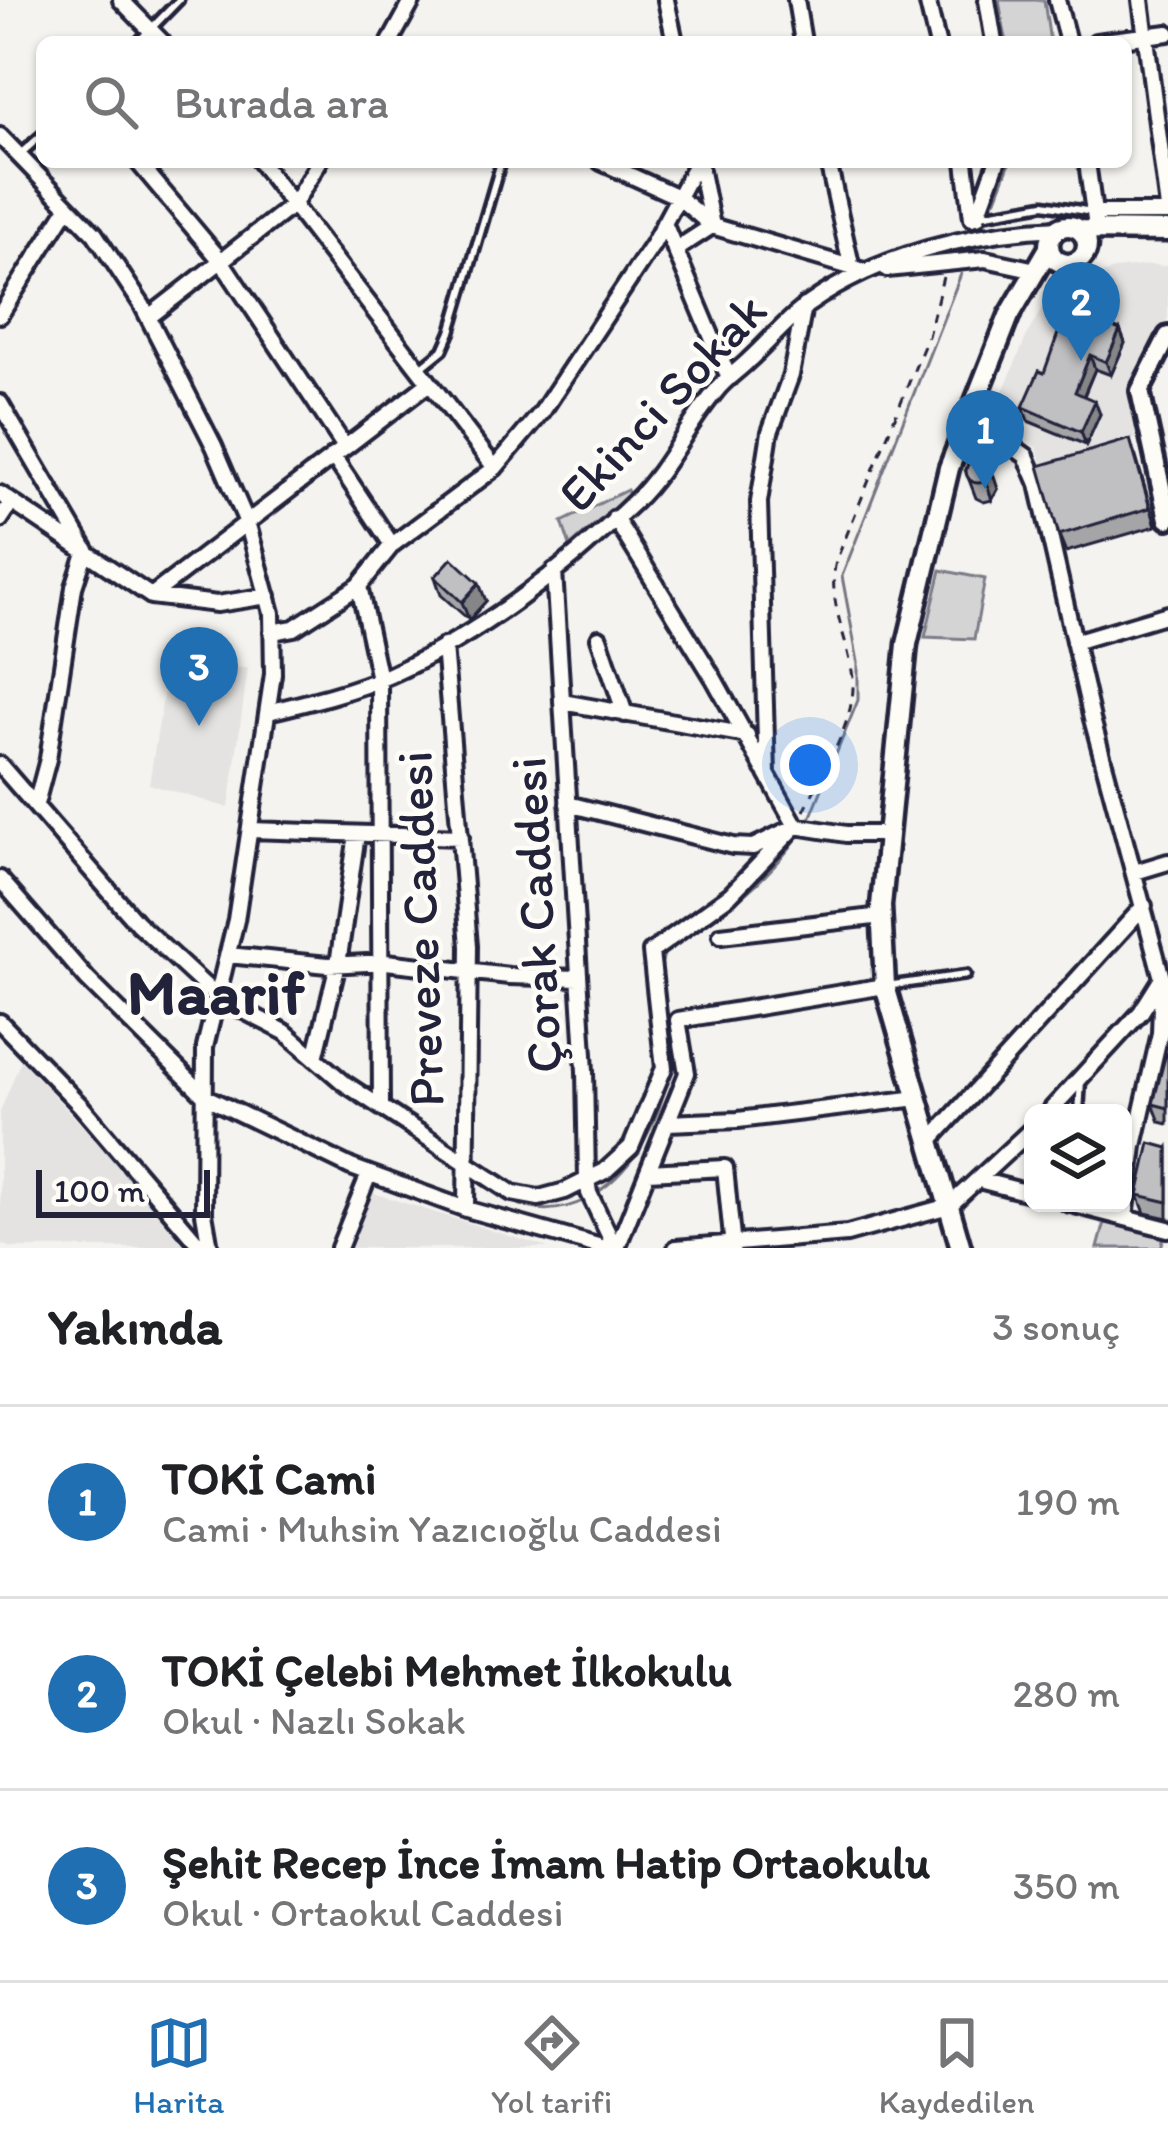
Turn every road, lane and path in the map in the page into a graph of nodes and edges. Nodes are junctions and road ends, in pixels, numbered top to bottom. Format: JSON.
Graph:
{"nodes":[{"id":1,"x":121,"y":0,"type":"edge"},
{"id":2,"x":179,"y":0,"type":"edge"},
{"id":3,"x":413,"y":0,"type":"edge"},
{"id":4,"x":666,"y":0,"type":"edge"},
{"id":5,"x":796,"y":0,"type":"edge"},
{"id":6,"x":927,"y":0,"type":"edge"},
{"id":7,"x":987,"y":0,"type":"edge"},
{"id":8,"x":1057,"y":0,"type":"edge"},
{"id":9,"x":1142,"y":0,"type":"edge"},
{"id":10,"x":1146,"y":34,"type":"junction"},
{"id":11,"x":1168,"y":34,"type":"edge"},
{"id":12,"x":144,"y":36,"type":"edge"},
{"id":13,"x":393,"y":36,"type":"edge"},
{"id":14,"x":673,"y":36,"type":"edge"},
{"id":15,"x":802,"y":36,"type":"edge"},
{"id":16,"x":936,"y":36,"type":"edge"},
{"id":17,"x":993,"y":36,"type":"edge"},
{"id":18,"x":1066,"y":36,"type":"edge"},
{"id":19,"x":1132,"y":36,"type":"edge"},
{"id":20,"x":36,"y":136,"type":"edge"},
{"id":21,"x":7,"y":148,"type":"edge"},
{"id":22,"x":143,"y":168,"type":"edge"},
{"id":23,"x":265,"y":168,"type":"edge"},
{"id":24,"x":315,"y":168,"type":"edge"},
{"id":25,"x":499,"y":168,"type":"edge"},
{"id":26,"x":614,"y":168,"type":"edge"},
{"id":27,"x":695,"y":168,"type":"edge"},
{"id":28,"x":699,"y":168,"type":"edge"},
{"id":29,"x":830,"y":168,"type":"edge"},
{"id":30,"x":966,"y":168,"type":"edge"},
{"id":31,"x":994,"y":168,"type":"edge"},
{"id":32,"x":1087,"y":168,"type":"edge"},
{"id":33,"x":678,"y":197,"type":"junction"},
{"id":34,"x":294,"y":204,"type":"junction"},
{"id":35,"x":68,"y":207,"type":"junction"},
{"id":36,"x":1168,"y":210,"type":"edge"},
{"id":37,"x":974,"y":217,"type":"junction"},
{"id":38,"x":664,"y":223,"type":"junction"},
{"id":39,"x":1090,"y":224,"type":"junction"},
{"id":40,"x":712,"y":226,"type":"junction"},
{"id":41,"x":1059,"y":228,"type":"junction"},
{"id":42,"x":1168,"y":231,"type":"edge"},
{"id":43,"x":1048,"y":248,"type":"junction"},
{"id":44,"x":675,"y":250,"type":"junction"},
{"id":45,"x":222,"y":262,"type":"junction"},
{"id":46,"x":945,"y":264,"type":"junction"},
{"id":47,"x":855,"y":270,"type":"junction"},
{"id":48,"x":1036,"y":270,"type":"junction"},
{"id":49,"x":804,"y":307,"type":"junction"},
{"id":50,"x":0,"y":315,"type":"edge"},
{"id":51,"x":148,"y":317,"type":"junction"},
{"id":52,"x":1168,"y":336,"type":"edge"},
{"id":53,"x":418,"y":370,"type":"junction"},
{"id":54,"x":729,"y":378,"type":"junction"},
{"id":55,"x":428,"y":384,"type":"junction"},
{"id":56,"x":0,"y":403,"type":"edge"},
{"id":57,"x":970,"y":416,"type":"junction"},
{"id":58,"x":1148,"y":440,"type":"junction"},
{"id":59,"x":1125,"y":446,"type":"edge"},
{"id":60,"x":339,"y":451,"type":"junction"},
{"id":61,"x":1057,"y":467,"type":"edge"},
{"id":62,"x":495,"y":468,"type":"junction"},
{"id":63,"x":1034,"y":474,"type":"junction"},
{"id":64,"x":6,"y":498,"type":"edge"},
{"id":65,"x":615,"y":518,"type":"junction"},
{"id":66,"x":1168,"y":519,"type":"edge"},
{"id":67,"x":0,"y":520,"type":"edge"},
{"id":68,"x":246,"y":522,"type":"junction"},
{"id":69,"x":392,"y":545,"type":"junction"},
{"id":70,"x":86,"y":554,"type":"junction"},
{"id":71,"x":554,"y":571,"type":"junction"},
{"id":72,"x":358,"y":586,"type":"junction"},
{"id":73,"x":151,"y":596,"type":"junction"},
{"id":74,"x":268,"y":596,"type":"junction"},
{"id":75,"x":1168,"y":614,"type":"edge"},
{"id":76,"x":272,"y":632,"type":"junction"},
{"id":77,"x":599,"y":638,"type":"dead end"},
{"id":78,"x":1075,"y":642,"type":"junction"},
{"id":79,"x":444,"y":646,"type":"junction"},
{"id":80,"x":379,"y":679,"type":"junction"},
{"id":81,"x":562,"y":702,"type":"junction"},
{"id":82,"x":268,"y":712,"type":"junction"},
{"id":83,"x":626,"y":714,"type":"junction"},
{"id":84,"x":747,"y":735,"type":"junction"},
{"id":85,"x":0,"y":765,"type":"edge"},
{"id":86,"x":766,"y":774,"type":"junction"},
{"id":87,"x":35,"y":804,"type":"junction"},
{"id":88,"x":568,"y":804,"type":"junction"},
{"id":89,"x":796,"y":826,"type":"junction"},
{"id":90,"x":250,"y":830,"type":"junction"},
{"id":91,"x":357,"y":834,"type":"junction"},
{"id":92,"x":381,"y":834,"type":"junction"},
{"id":93,"x":888,"y":834,"type":"junction"},
{"id":94,"x":461,"y":837,"type":"junction"},
{"id":95,"x":1168,"y":862,"type":"edge"},
{"id":96,"x":1135,"y":872,"type":"junction"},
{"id":97,"x":0,"y":879,"type":"edge"},
{"id":98,"x":1144,"y":906,"type":"junction"},
{"id":99,"x":882,"y":916,"type":"junction"},
{"id":100,"x":722,"y":935,"type":"dead end"},
{"id":101,"x":228,"y":955,"type":"junction"},
{"id":102,"x":377,"y":962,"type":"junction"},
{"id":103,"x":338,"y":964,"type":"junction"},
{"id":104,"x":468,"y":970,"type":"junction"},
{"id":105,"x":966,"y":975,"type":"dead end"},
{"id":106,"x":579,"y":978,"type":"junction"},
{"id":107,"x":1162,"y":978,"type":"junction"},
{"id":108,"x":885,"y":986,"type":"junction"},
{"id":109,"x":217,"y":997,"type":"junction"},
{"id":110,"x":0,"y":1022,"type":"edge"},
{"id":111,"x":1164,"y":1034,"type":"edge"},
{"id":112,"x":315,"y":1058,"type":"junction"},
{"id":113,"x":1082,"y":1077,"type":"junction"},
{"id":114,"x":206,"y":1097,"type":"junction"},
{"id":115,"x":918,"y":1098,"type":"junction"},
{"id":116,"x":1056,"y":1104,"type":"edge"},
{"id":117,"x":1080,"y":1104,"type":"edge"},
{"id":118,"x":381,"y":1107,"type":"junction"},
{"id":119,"x":668,"y":1123,"type":"junction"},
{"id":120,"x":1024,"y":1137,"type":"edge"},
{"id":121,"x":930,"y":1141,"type":"junction"},
{"id":122,"x":466,"y":1167,"type":"junction"},
{"id":123,"x":648,"y":1172,"type":"junction"},
{"id":124,"x":369,"y":1174,"type":"junction"},
{"id":125,"x":587,"y":1179,"type":"junction"},
{"id":126,"x":979,"y":1180,"type":"junction"},
{"id":127,"x":1024,"y":1192,"type":"edge"},
{"id":128,"x":949,"y":1206,"type":"junction"},
{"id":129,"x":466,"y":1209,"type":"junction"},
{"id":130,"x":1102,"y":1212,"type":"edge"},
{"id":131,"x":1125,"y":1218,"type":"junction"},
{"id":132,"x":1168,"y":1228,"type":"edge"},
{"id":133,"x":832,"y":1242,"type":"edge"},
{"id":134,"x":733,"y":1246,"type":"edge"},
{"id":135,"x":209,"y":1247,"type":"edge"},
{"id":136,"x":339,"y":1248,"type":"edge"},
{"id":137,"x":605,"y":1248,"type":"edge"},
{"id":138,"x":616,"y":1248,"type":"edge"},
{"id":139,"x":676,"y":1248,"type":"edge"},
{"id":140,"x":961,"y":1248,"type":"edge"}],
"edges":[{"from":1,"to":12,"type":"street"},
{"from":2,"to":12,"type":"lane"},
{"from":3,"to":13,"type":"street"},
{"from":4,"to":14,"type":"street"},
{"from":5,"to":15,"type":"street"},
{"from":6,"to":16,"type":"street"},
{"from":7,"to":17,"type":"street"},
{"from":8,"to":18,"type":"street"},
{"from":9,"to":10,"type":"street"},
{"from":10,"to":11,"type":"street"},
{"from":10,"to":19,"type":"street"},
{"from":10,"to":36,"type":"street"},
{"from":20,"to":21,"type":"lane"},
{"from":21,"to":35,"type":"street"},
{"from":22,"to":45,"type":"street"},
{"from":23,"to":34,"type":"street"},
{"from":24,"to":34,"type":"street"},
{"from":25,"to":53,"type":"lane"},
{"from":26,"to":33,"type":"street"},
{"from":27,"to":33,"type":"street"},
{"from":28,"to":40,"type":"street"},
{"from":29,"to":47,"type":"street"},
{"from":30,"to":37,"type":"street"},
{"from":31,"to":37,"type":"street"},
{"from":32,"to":39,"type":"street"},
{"from":33,"to":38,"type":"street"},
{"from":33,"to":40,"type":"street"},
{"from":34,"to":45,"type":"street"},
{"from":34,"to":53,"type":"street"},
{"from":35,"to":50,"type":"street"},
{"from":35,"to":51,"type":"street"},
{"from":36,"to":39,"type":"street"},
{"from":37,"to":39,"type":"lane"},
{"from":38,"to":44,"type":"street"},
{"from":38,"to":62,"type":"street"},
{"from":39,"to":41,"type":"main road"},
{"from":39,"to":42,"type":"main road"},
{"from":39,"to":43,"type":"main road"},
{"from":40,"to":44,"type":"street"},
{"from":40,"to":47,"type":"street"},
{"from":41,"to":43,"type":"main road"},
{"from":41,"to":47,"type":"street"},
{"from":43,"to":48,"type":"main road"},
{"from":44,"to":54,"type":"street"},
{"from":45,"to":51,"type":"street"},
{"from":45,"to":60,"type":"street"},
{"from":46,"to":47,"type":"street"},
{"from":46,"to":48,"type":"street"},
{"from":46,"to":89,"type":"path"},
{"from":47,"to":49,"type":"street","name":"Ekinci Sokak"},
{"from":48,"to":57,"type":"main road"},
{"from":49,"to":54,"type":"street","name":"Ekinci Sokak"},
{"from":49,"to":86,"type":"street"},
{"from":51,"to":68,"type":"street"},
{"from":52,"to":58,"type":"street"},
{"from":53,"to":55,"type":"street"},
{"from":54,"to":65,"type":"street","name":"Ekinci Sokak"},
{"from":55,"to":60,"type":"street"},
{"from":55,"to":62,"type":"street"},
{"from":56,"to":70,"type":"street"},
{"from":57,"to":63,"type":"street"},
{"from":57,"to":93,"type":"main road"},
{"from":58,"to":59,"type":"street"},
{"from":58,"to":66,"type":"street"},
{"from":60,"to":68,"type":"street"},
{"from":60,"to":69,"type":"street"},
{"from":61,"to":63,"type":"street"},
{"from":62,"to":69,"type":"street"},
{"from":63,"to":78,"type":"street"},
{"from":64,"to":67,"type":"street"},
{"from":64,"to":70,"type":"street"},
{"from":65,"to":71,"type":"street","name":"Ekinci Sokak"},
{"from":65,"to":84,"type":"street"},
{"from":68,"to":73,"type":"street"},
{"from":68,"to":74,"type":"street"},
{"from":69,"to":72,"type":"street"},
{"from":70,"to":73,"type":"street"},
{"from":70,"to":87,"type":"street"},
{"from":71,"to":79,"type":"street","name":"Ekinci Sokak"},
{"from":71,"to":81,"type":"street","name":"Çorak Caddesi"},
{"from":72,"to":76,"type":"street"},
{"from":72,"to":80,"type":"street"},
{"from":73,"to":74,"type":"street"},
{"from":74,"to":76,"type":"street"},
{"from":75,"to":78,"type":"street"},
{"from":76,"to":82,"type":"street"},
{"from":77,"to":83,"type":"street"},
{"from":78,"to":96,"type":"street"},
{"from":79,"to":80,"type":"street","name":"Ekinci Sokak"},
{"from":79,"to":94,"type":"street","name":"Preveze Caddesi"},
{"from":80,"to":82,"type":"street","name":"Ekinci Sokak"},
{"from":80,"to":92,"type":"street"},
{"from":81,"to":83,"type":"street"},
{"from":81,"to":88,"type":"street","name":"Çorak Caddesi"},
{"from":82,"to":90,"type":"street"},
{"from":83,"to":84,"type":"street"},
{"from":84,"to":86,"type":"street"},
{"from":85,"to":87,"type":"street"},
{"from":86,"to":89,"type":"street"},
{"from":87,"to":109,"type":"street"},
{"from":88,"to":89,"type":"street"},
{"from":88,"to":106,"type":"street","name":"Çorak Caddesi"},
{"from":89,"to":93,"type":"street"},
{"from":89,"to":125,"type":"street"},
{"from":90,"to":91,"type":"street"},
{"from":90,"to":101,"type":"street"},
{"from":91,"to":92,"type":"street"},
{"from":91,"to":103,"type":"street"},
{"from":92,"to":94,"type":"street"},
{"from":92,"to":102,"type":"street"},
{"from":93,"to":99,"type":"main road"},
{"from":94,"to":104,"type":"street","name":"Preveze Caddesi"},
{"from":95,"to":96,"type":"street"},
{"from":96,"to":98,"type":"street"},
{"from":97,"to":114,"type":"street"},
{"from":98,"to":107,"type":"street"},
{"from":98,"to":121,"type":"street"},
{"from":99,"to":100,"type":"street"},
{"from":99,"to":108,"type":"main road"},
{"from":101,"to":103,"type":"street"},
{"from":101,"to":109,"type":"street"},
{"from":102,"to":103,"type":"street"},
{"from":102,"to":104,"type":"street"},
{"from":102,"to":118,"type":"street"},
{"from":103,"to":112,"type":"street"},
{"from":104,"to":106,"type":"street"},
{"from":104,"to":122,"type":"street","name":"Preveze Caddesi"},
{"from":105,"to":108,"type":"lane"},
{"from":106,"to":125,"type":"street","name":"Çorak Caddesi"},
{"from":107,"to":111,"type":"street"},
{"from":107,"to":113,"type":"street"},
{"from":108,"to":115,"type":"main road"},
{"from":108,"to":119,"type":"street"},
{"from":109,"to":112,"type":"street"},
{"from":109,"to":114,"type":"street"},
{"from":110,"to":135,"type":"street"},
{"from":111,"to":131,"type":"street"},
{"from":112,"to":118,"type":"street"},
{"from":113,"to":116,"type":"street"},
{"from":113,"to":117,"type":"lane"},
{"from":114,"to":124,"type":"street"},
{"from":114,"to":135,"type":"street"},
{"from":115,"to":119,"type":"street"},
{"from":115,"to":121,"type":"main road"},
{"from":118,"to":122,"type":"street"},
{"from":119,"to":123,"type":"street"},
{"from":120,"to":126,"type":"street"},
{"from":121,"to":128,"type":"main road"},
{"from":122,"to":125,"type":"street"},
{"from":122,"to":129,"type":"street","name":"Preveze Caddesi"},
{"from":123,"to":134,"type":"street"},
{"from":123,"to":138,"type":"street"},
{"from":124,"to":129,"type":"street"},
{"from":124,"to":136,"type":"street"},
{"from":125,"to":138,"type":"street","name":"Çorak Caddesi"},
{"from":126,"to":127,"type":"street"},
{"from":126,"to":128,"type":"street"},
{"from":128,"to":133,"type":"street"},
{"from":128,"to":140,"type":"main road"},
{"from":129,"to":137,"type":"street"},
{"from":130,"to":131,"type":"street"},
{"from":131,"to":132,"type":"street"},
{"from":133,"to":134,"type":"street"},
{"from":134,"to":139,"type":"street"}]}
